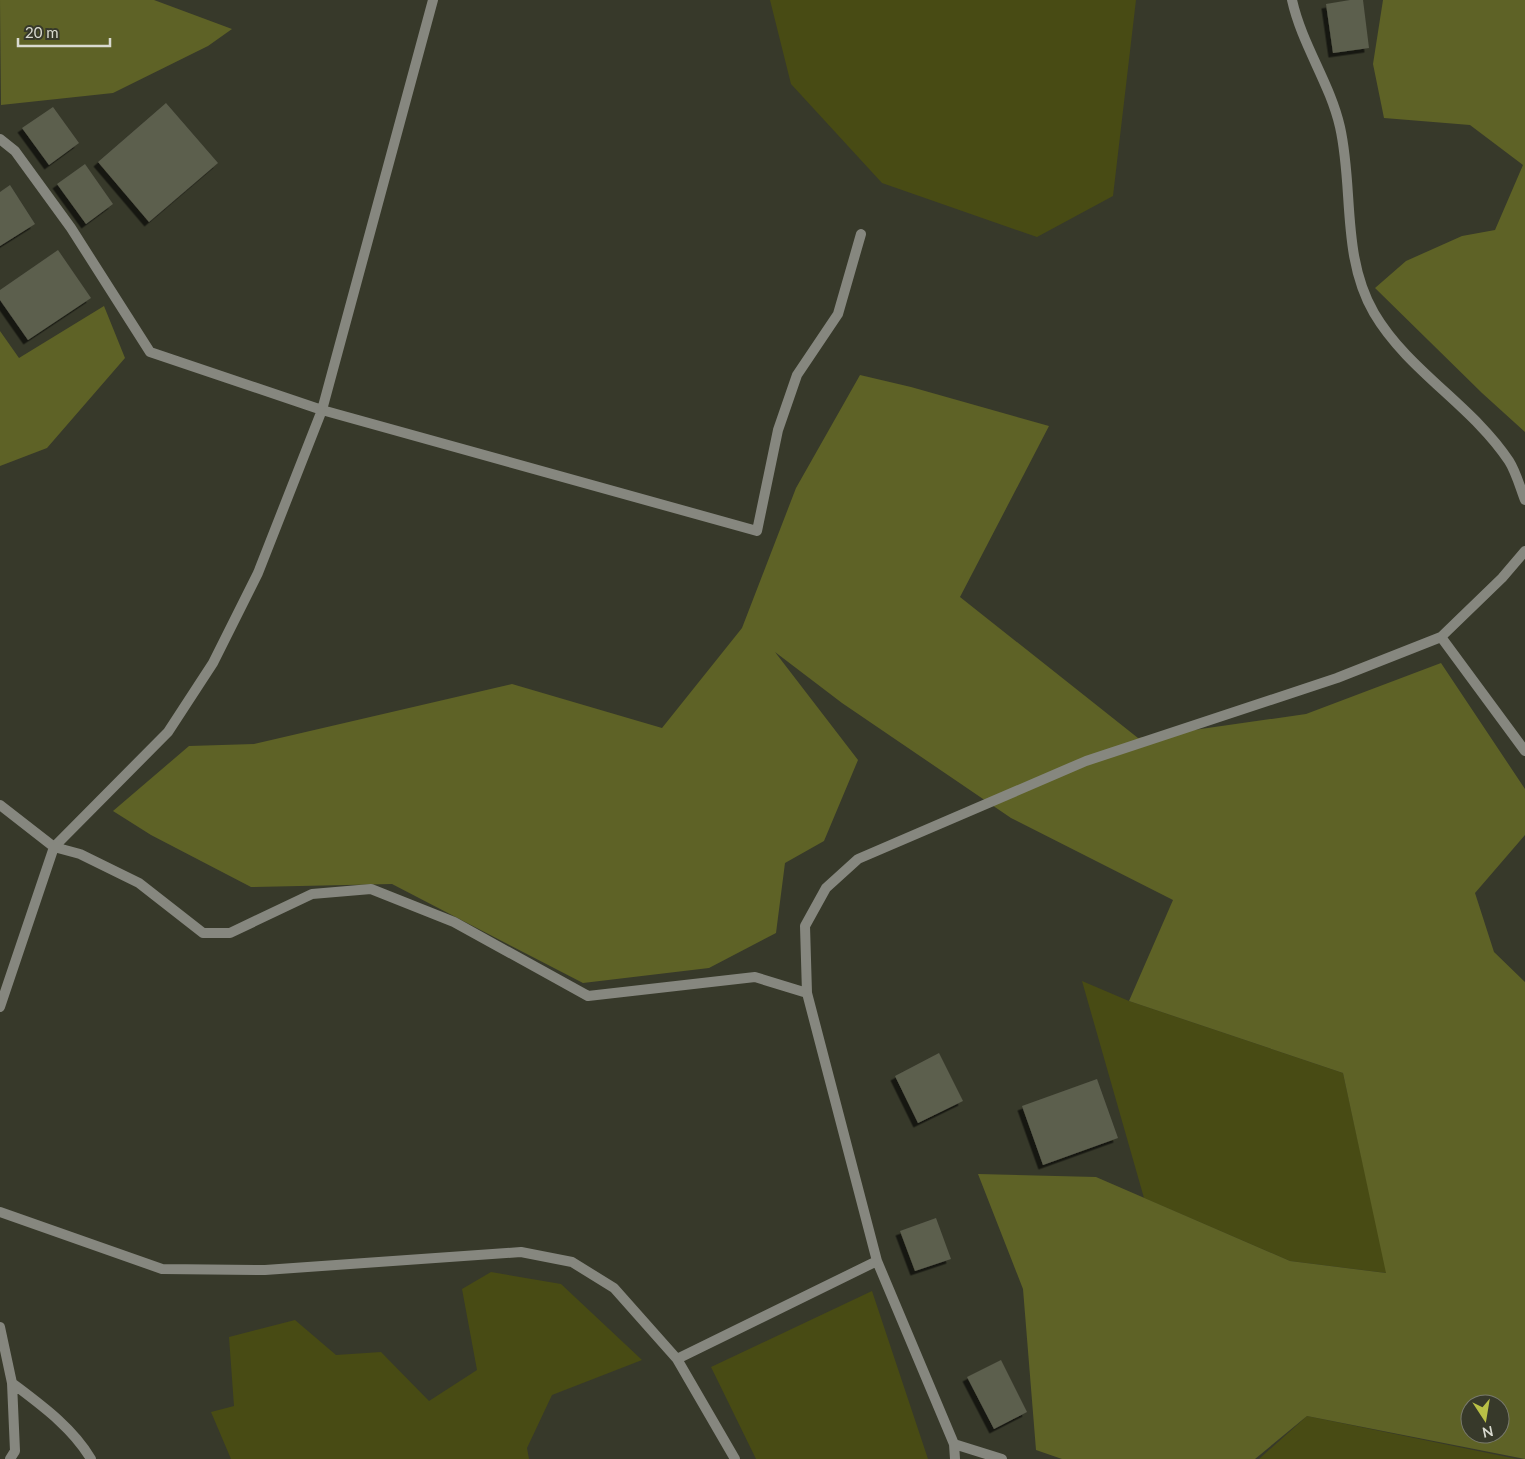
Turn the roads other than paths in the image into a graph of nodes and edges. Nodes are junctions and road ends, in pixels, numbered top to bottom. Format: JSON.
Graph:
{"nodes":[{"id":1,"x":433,"y":0,"type":"edge"},
{"id":2,"x":1292,"y":0,"type":"edge"},
{"id":3,"x":0,"y":139,"type":"edge"},
{"id":4,"x":861,"y":234,"type":"dead end"},
{"id":5,"x":322,"y":410,"type":"junction"},
{"id":6,"x":1525,"y":500,"type":"edge"},
{"id":7,"x":1525,"y":552,"type":"edge"},
{"id":8,"x":1441,"y":637,"type":"junction"},
{"id":9,"x":1525,"y":751,"type":"edge"},
{"id":10,"x":0,"y":805,"type":"edge"},
{"id":11,"x":54,"y":847,"type":"junction"},
{"id":12,"x":807,"y":993,"type":"junction"},
{"id":13,"x":0,"y":1007,"type":"edge"},
{"id":14,"x":0,"y":1212,"type":"edge"},
{"id":15,"x":877,"y":1261,"type":"junction"},
{"id":16,"x":0,"y":1327,"type":"edge"},
{"id":17,"x":677,"y":1359,"type":"junction"},
{"id":18,"x":12,"y":1383,"type":"junction"},
{"id":19,"x":954,"y":1444,"type":"junction"},
{"id":20,"x":10,"y":1459,"type":"edge"},
{"id":21,"x":91,"y":1459,"type":"edge"},
{"id":22,"x":736,"y":1459,"type":"edge"},
{"id":23,"x":955,"y":1459,"type":"edge"},
{"id":24,"x":1002,"y":1459,"type":"edge"}],
"edges":[{"from":1,"to":5,"type":"street"},
{"from":2,"to":6,"type":"street"},
{"from":3,"to":5,"type":"street"},
{"from":4,"to":5,"type":"street"},
{"from":5,"to":11,"type":"street"},
{"from":7,"to":8,"type":"street"},
{"from":8,"to":9,"type":"street"},
{"from":8,"to":12,"type":"street"},
{"from":10,"to":11,"type":"street"},
{"from":11,"to":12,"type":"street"},
{"from":11,"to":13,"type":"street"},
{"from":12,"to":15,"type":"street"},
{"from":14,"to":17,"type":"street"},
{"from":15,"to":17,"type":"street"},
{"from":15,"to":19,"type":"street"},
{"from":16,"to":18,"type":"street"},
{"from":17,"to":22,"type":"street"},
{"from":18,"to":20,"type":"street"},
{"from":18,"to":21,"type":"street"},
{"from":19,"to":23,"type":"street"},
{"from":19,"to":24,"type":"street"}]}
